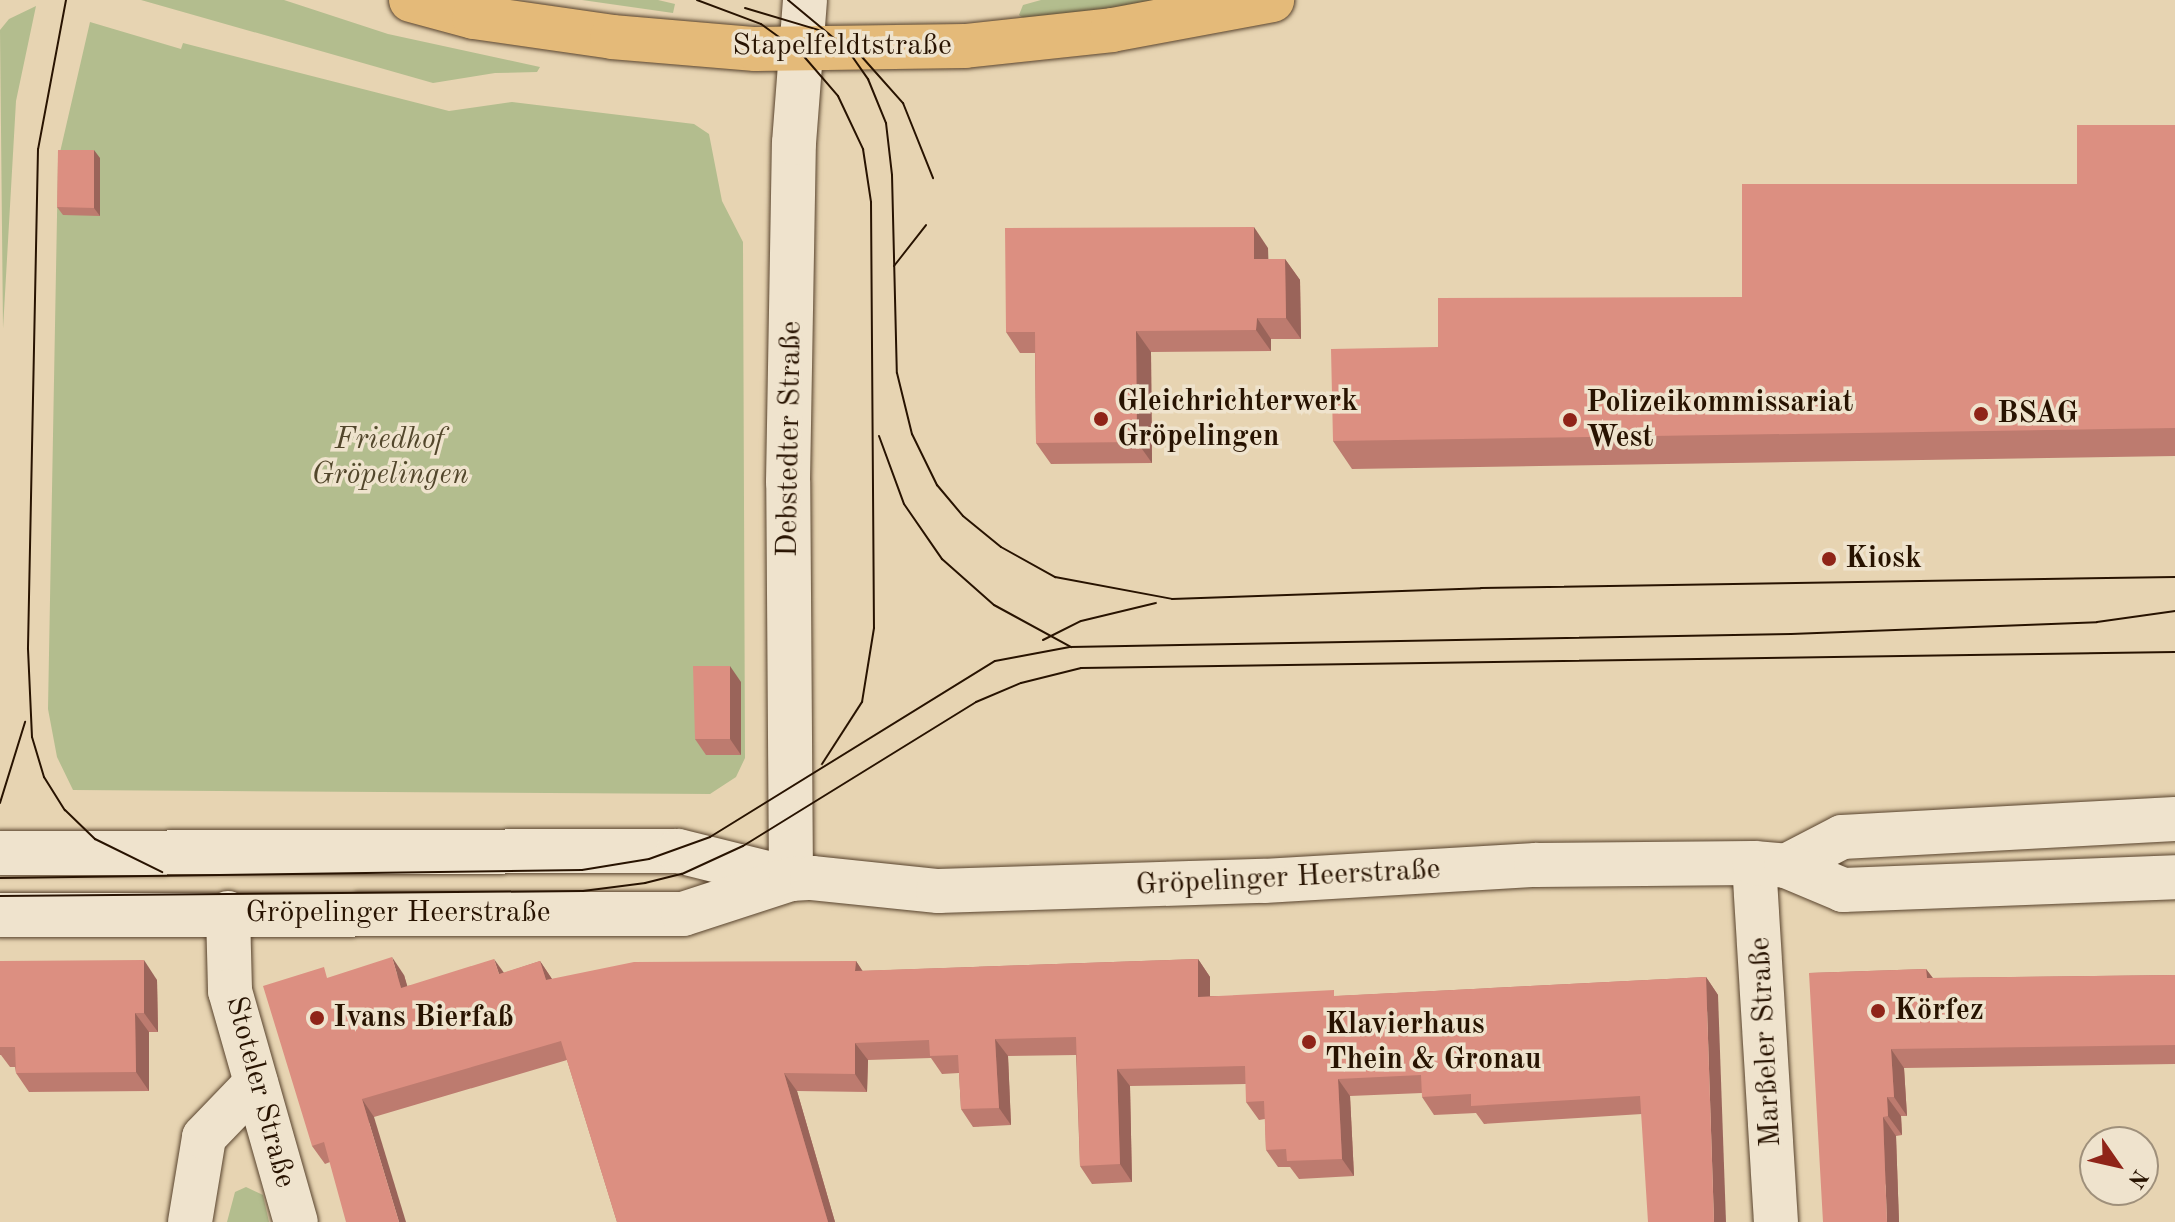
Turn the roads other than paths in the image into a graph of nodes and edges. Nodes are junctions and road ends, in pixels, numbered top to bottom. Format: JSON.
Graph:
{"nodes":[{"id":1,"x":411,"y":0,"type":"edge"},
{"id":2,"x":805,"y":0,"type":"edge"},
{"id":3,"x":1272,"y":0,"type":"edge"},
{"id":4,"x":801,"y":46,"type":"junction"},
{"id":5,"x":2175,"y":819,"type":"edge"},
{"id":6,"x":0,"y":853,"type":"edge"},
{"id":7,"x":1770,"y":864,"type":"junction"},
{"id":8,"x":2175,"y":877,"type":"edge"},
{"id":9,"x":791,"y":879,"type":"junction"},
{"id":10,"x":228,"y":913,"type":"junction"},
{"id":11,"x":0,"y":915,"type":"edge"},
{"id":12,"x":256,"y":1083,"type":"junction"},
{"id":13,"x":190,"y":1222,"type":"edge"},
{"id":14,"x":296,"y":1222,"type":"edge"},
{"id":15,"x":1776,"y":1222,"type":"edge"}],
"edges":[{"from":1,"to":4,"type":"main road","name":"Stapelfeldtstraße"},
{"from":2,"to":4,"type":"main road","name":"Debstedter Straße"},
{"from":3,"to":4,"type":"main road","name":"Stapelfeldtstraße"},
{"from":4,"to":9,"type":"main road","name":"Debstedter Straße"},
{"from":5,"to":7,"type":"main road","name":"Gröpelinger Heerstraße"},
{"from":6,"to":9,"type":"main road","name":"Gröpelinger Heerstraße"},
{"from":7,"to":8,"type":"main road","name":"Gröpelinger Heerstraße"},
{"from":7,"to":9,"type":"main road","name":"Gröpelinger Heerstraße"},
{"from":7,"to":15,"type":"main road","name":"Marßeler Straße"},
{"from":9,"to":10,"type":"main road","name":"Gröpelinger Heerstraße"},
{"from":10,"to":11,"type":"main road","name":"Gröpelinger Heerstraße"},
{"from":10,"to":12,"type":"main road","name":"Stoteler Straße"},
{"from":12,"to":13,"type":"main road"},
{"from":12,"to":14,"type":"main road","name":"Stoteler Straße"}]}
